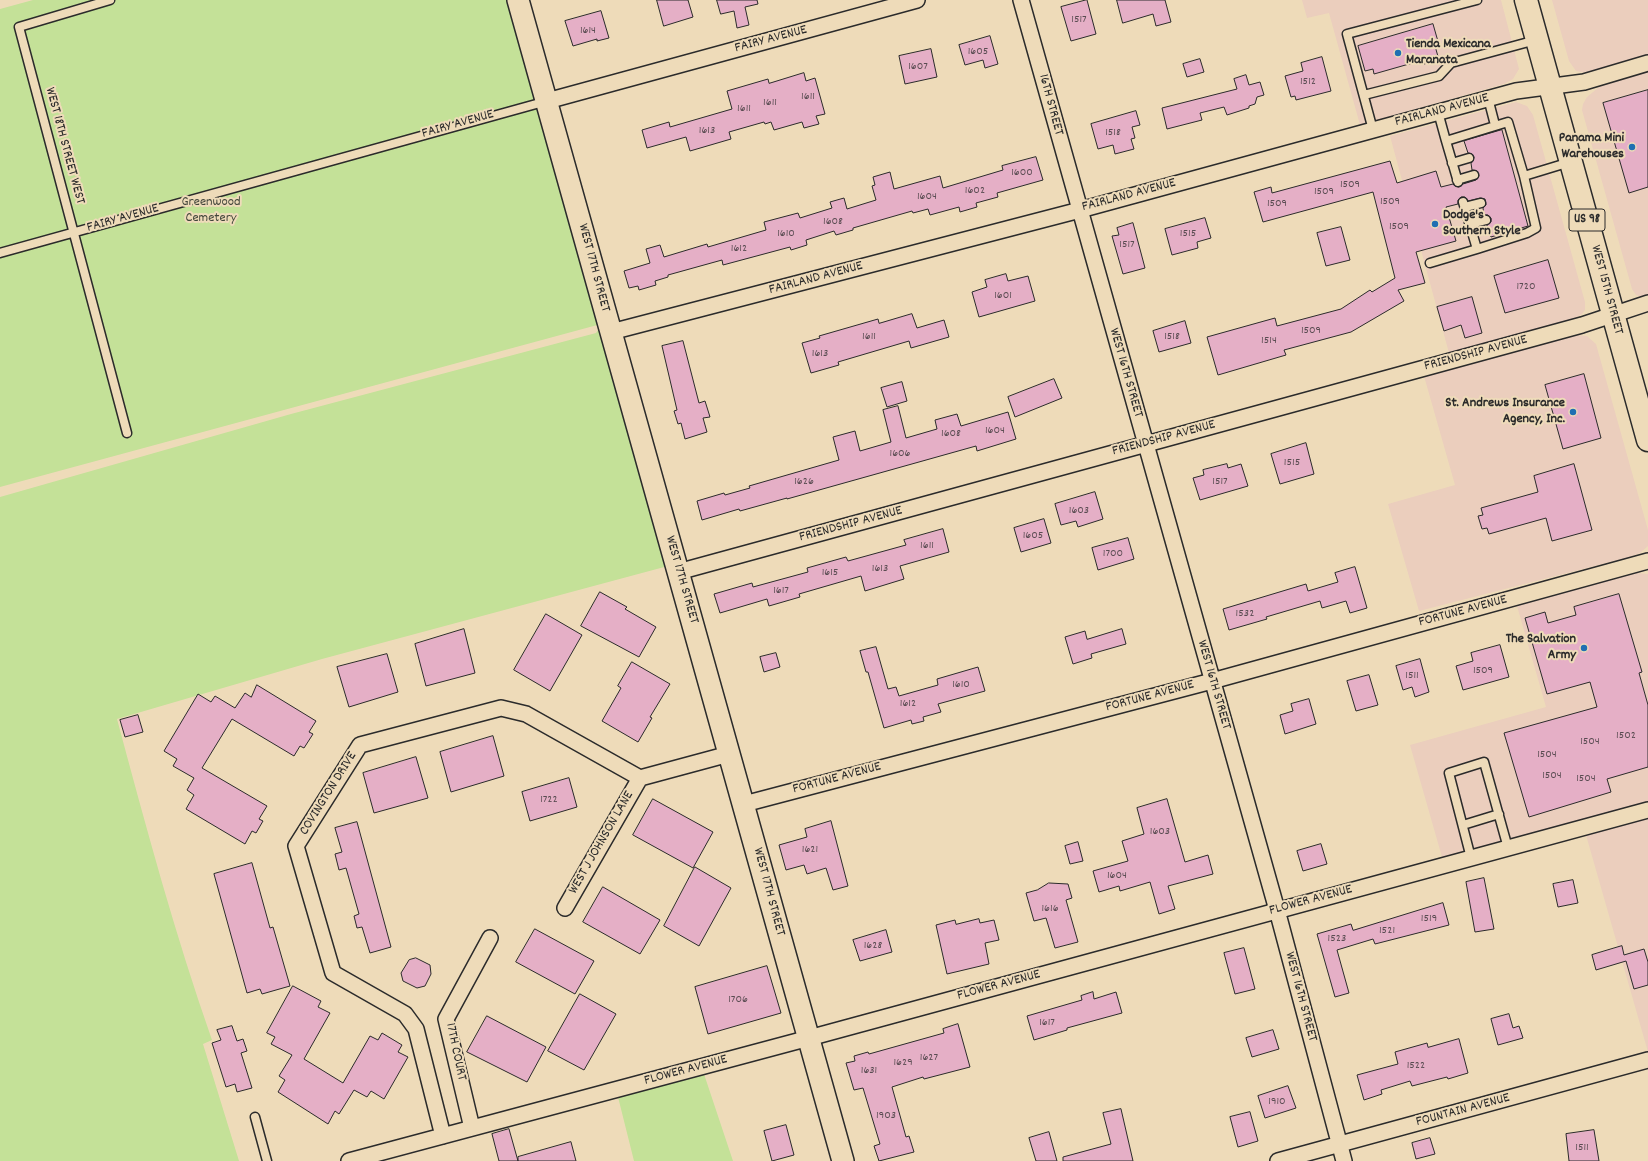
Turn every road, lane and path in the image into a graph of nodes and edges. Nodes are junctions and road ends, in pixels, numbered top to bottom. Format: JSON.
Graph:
{"nodes":[{"id":1,"x":110,"y":0,"type":"edge"},
{"id":2,"x":518,"y":0,"type":"edge"},
{"id":3,"x":918,"y":0,"type":"edge"},
{"id":4,"x":1021,"y":0,"type":"edge"},
{"id":5,"x":1477,"y":0,"type":"edge"},
{"id":6,"x":1526,"y":0,"type":"edge"},
{"id":7,"x":1537,"y":40,"type":"junction"},
{"id":8,"x":1648,"y":63,"type":"edge"},
{"id":9,"x":1550,"y":86,"type":"junction"},
{"id":10,"x":1364,"y":95,"type":"junction"},
{"id":11,"x":1488,"y":98,"type":"junction"},
{"id":12,"x":547,"y":101,"type":"junction"},
{"id":13,"x":1438,"y":112,"type":"junction"},
{"id":14,"x":1495,"y":125,"type":"junction"},
{"id":15,"x":1373,"y":130,"type":"junction"},
{"id":16,"x":1446,"y":141,"type":"junction"},
{"id":17,"x":1469,"y":158,"type":"dead end"},
{"id":18,"x":1571,"y":162,"type":"junction"},
{"id":19,"x":1452,"y":163,"type":"junction"},
{"id":20,"x":1474,"y":175,"type":"dead end"},
{"id":21,"x":1524,"y":176,"type":"junction"},
{"id":22,"x":1481,"y":203,"type":"dead end"},
{"id":23,"x":1080,"y":210,"type":"junction"},
{"id":24,"x":1486,"y":220,"type":"dead end"},
{"id":25,"x":1470,"y":224,"type":"junction"},
{"id":26,"x":74,"y":232,"type":"junction"},
{"id":27,"x":1477,"y":250,"type":"junction"},
{"id":28,"x":0,"y":253,"type":"edge"},
{"id":29,"x":1430,"y":264,"type":"dead end"},
{"id":30,"x":1648,"y":303,"type":"edge"},
{"id":31,"x":1613,"y":314,"type":"junction"},
{"id":32,"x":611,"y":332,"type":"junction"},
{"id":33,"x":127,"y":433,"type":"dead end"},
{"id":34,"x":1648,"y":440,"type":"edge"},
{"id":35,"x":1145,"y":444,"type":"junction"},
{"id":36,"x":1648,"y":561,"type":"edge"},
{"id":37,"x":678,"y":572,"type":"junction"},
{"id":38,"x":1212,"y":681,"type":"junction"},
{"id":39,"x":729,"y":754,"type":"junction"},
{"id":40,"x":640,"y":778,"type":"junction"},
{"id":41,"x":744,"y":804,"type":"junction"},
{"id":42,"x":1648,"y":810,"type":"edge"},
{"id":43,"x":1499,"y":814,"type":"junction"},
{"id":44,"x":1463,"y":825,"type":"junction"},
{"id":45,"x":1508,"y":848,"type":"junction"},
{"id":46,"x":1471,"y":858,"type":"junction"},
{"id":47,"x":565,"y":908,"type":"dead end"},
{"id":48,"x":1276,"y":910,"type":"junction"},
{"id":49,"x":490,"y":938,"type":"dead end"},
{"id":50,"x":809,"y":1038,"type":"junction"},
{"id":51,"x":1648,"y":1060,"type":"edge"},
{"id":52,"x":255,"y":1117,"type":"dead end"},
{"id":53,"x":472,"y":1128,"type":"junction"},
{"id":54,"x":443,"y":1136,"type":"junction"},
{"id":55,"x":1340,"y":1145,"type":"junction"},
{"id":56,"x":267,"y":1161,"type":"edge"},
{"id":57,"x":349,"y":1161,"type":"edge"},
{"id":58,"x":843,"y":1161,"type":"edge"},
{"id":59,"x":1278,"y":1161,"type":"edge"},
{"id":60,"x":1344,"y":1161,"type":"edge"}],
"edges":[{"from":1,"to":26,"type":"lane","name":"WEST 18TH STREET WEST"},
{"from":2,"to":12,"type":"main road","name":"WEST 17TH STREET"},
{"from":3,"to":12,"type":"street","name":"FAIRY AVENUE"},
{"from":4,"to":23,"type":"street","name":"16TH STREET"},
{"from":5,"to":10,"type":"lane"},
{"from":6,"to":7,"type":"highway","name":"WEST 15TH STREET","number":"US 98"},
{"from":7,"to":9,"type":"highway","name":"WEST 15TH STREET","number":"US 98"},
{"from":7,"to":10,"type":"lane"},
{"from":8,"to":9,"type":"street","name":"FAIRLAND AVENUE"},
{"from":9,"to":11,"type":"street","name":"FAIRLAND AVENUE"},
{"from":9,"to":18,"type":"highway","name":"WEST 15TH STREET","number":"US 98"},
{"from":10,"to":15,"type":"lane"},
{"from":11,"to":13,"type":"street","name":"FAIRLAND AVENUE"},
{"from":11,"to":14,"type":"lane"},
{"from":12,"to":26,"type":"lane","name":"FAIRY AVENUE"},
{"from":12,"to":32,"type":"main road","name":"WEST 17TH STREET"},
{"from":13,"to":15,"type":"street","name":"FAIRLAND AVENUE"},
{"from":13,"to":16,"type":"lane"},
{"from":14,"to":16,"type":"lane"},
{"from":14,"to":21,"type":"lane"},
{"from":15,"to":23,"type":"street","name":"FAIRLAND AVENUE"},
{"from":16,"to":19,"type":"lane"},
{"from":17,"to":19,"type":"lane"},
{"from":18,"to":21,"type":"lane"},
{"from":18,"to":31,"type":"highway","name":"WEST 15TH STREET","number":"US 98"},
{"from":19,"to":20,"type":"lane"},
{"from":21,"to":27,"type":"lane"},
{"from":22,"to":25,"type":"lane"},
{"from":23,"to":32,"type":"street","name":"FAIRLAND AVENUE"},
{"from":23,"to":35,"type":"street","name":"WEST 16TH STREET"},
{"from":24,"to":25,"type":"lane"},
{"from":25,"to":27,"type":"lane"},
{"from":26,"to":28,"type":"lane","name":"FAIRY AVENUE"},
{"from":26,"to":33,"type":"lane","name":"WEST 18TH STREET WEST"},
{"from":27,"to":29,"type":"lane"},
{"from":30,"to":31,"type":"street","name":"FRIENDSHIP AVENUE"},
{"from":31,"to":34,"type":"highway","name":"WEST 15TH STREET","number":"US 98"},
{"from":31,"to":35,"type":"street","name":"FRIENDSHIP AVENUE"},
{"from":32,"to":37,"type":"main road","name":"WEST 17TH STREET"},
{"from":35,"to":37,"type":"street","name":"FRIENDSHIP AVENUE"},
{"from":35,"to":38,"type":"street","name":"WEST 16TH STREET"},
{"from":36,"to":38,"type":"street","name":"FORTUNE AVENUE"},
{"from":37,"to":39,"type":"main road","name":"WEST 17TH STREET"},
{"from":38,"to":41,"type":"street","name":"FORTUNE AVENUE"},
{"from":38,"to":48,"type":"street","name":"WEST 16TH STREET"},
{"from":39,"to":40,"type":"street"},
{"from":39,"to":41,"type":"main road","name":"WEST 17TH STREET"},
{"from":40,"to":47,"type":"street","name":"WEST J JOHNSON LANE"},
{"from":40,"to":54,"type":"street","name":"COVINGTON DRIVE"},
{"from":41,"to":50,"type":"main road","name":"WEST 17TH STREET"},
{"from":42,"to":45,"type":"street","name":"FLOWER AVENUE"},
{"from":43,"to":44,"type":"lane"},
{"from":43,"to":44,"type":"lane"},
{"from":43,"to":45,"type":"lane"},
{"from":44,"to":46,"type":"lane"},
{"from":45,"to":46,"type":"street","name":"FLOWER AVENUE"},
{"from":46,"to":48,"type":"street","name":"FLOWER AVENUE"},
{"from":48,"to":50,"type":"street","name":"FLOWER AVENUE"},
{"from":48,"to":55,"type":"street","name":"WEST 16TH STREET"},
{"from":49,"to":53,"type":"street","name":"17TH COURT"},
{"from":50,"to":53,"type":"street","name":"FLOWER AVENUE"},
{"from":50,"to":58,"type":"main road","name":"WEST 17TH STREET"},
{"from":51,"to":55,"type":"street","name":"FOUNTAIN AVENUE"},
{"from":52,"to":56,"type":"lane"},
{"from":53,"to":54,"type":"street","name":"FLOWER AVENUE"},
{"from":54,"to":57,"type":"street","name":"FLOWER AVENUE"},
{"from":55,"to":59,"type":"street","name":"FOUNTAIN AVENUE"},
{"from":55,"to":60,"type":"street","name":"WEST 16TH STREET"}]}
